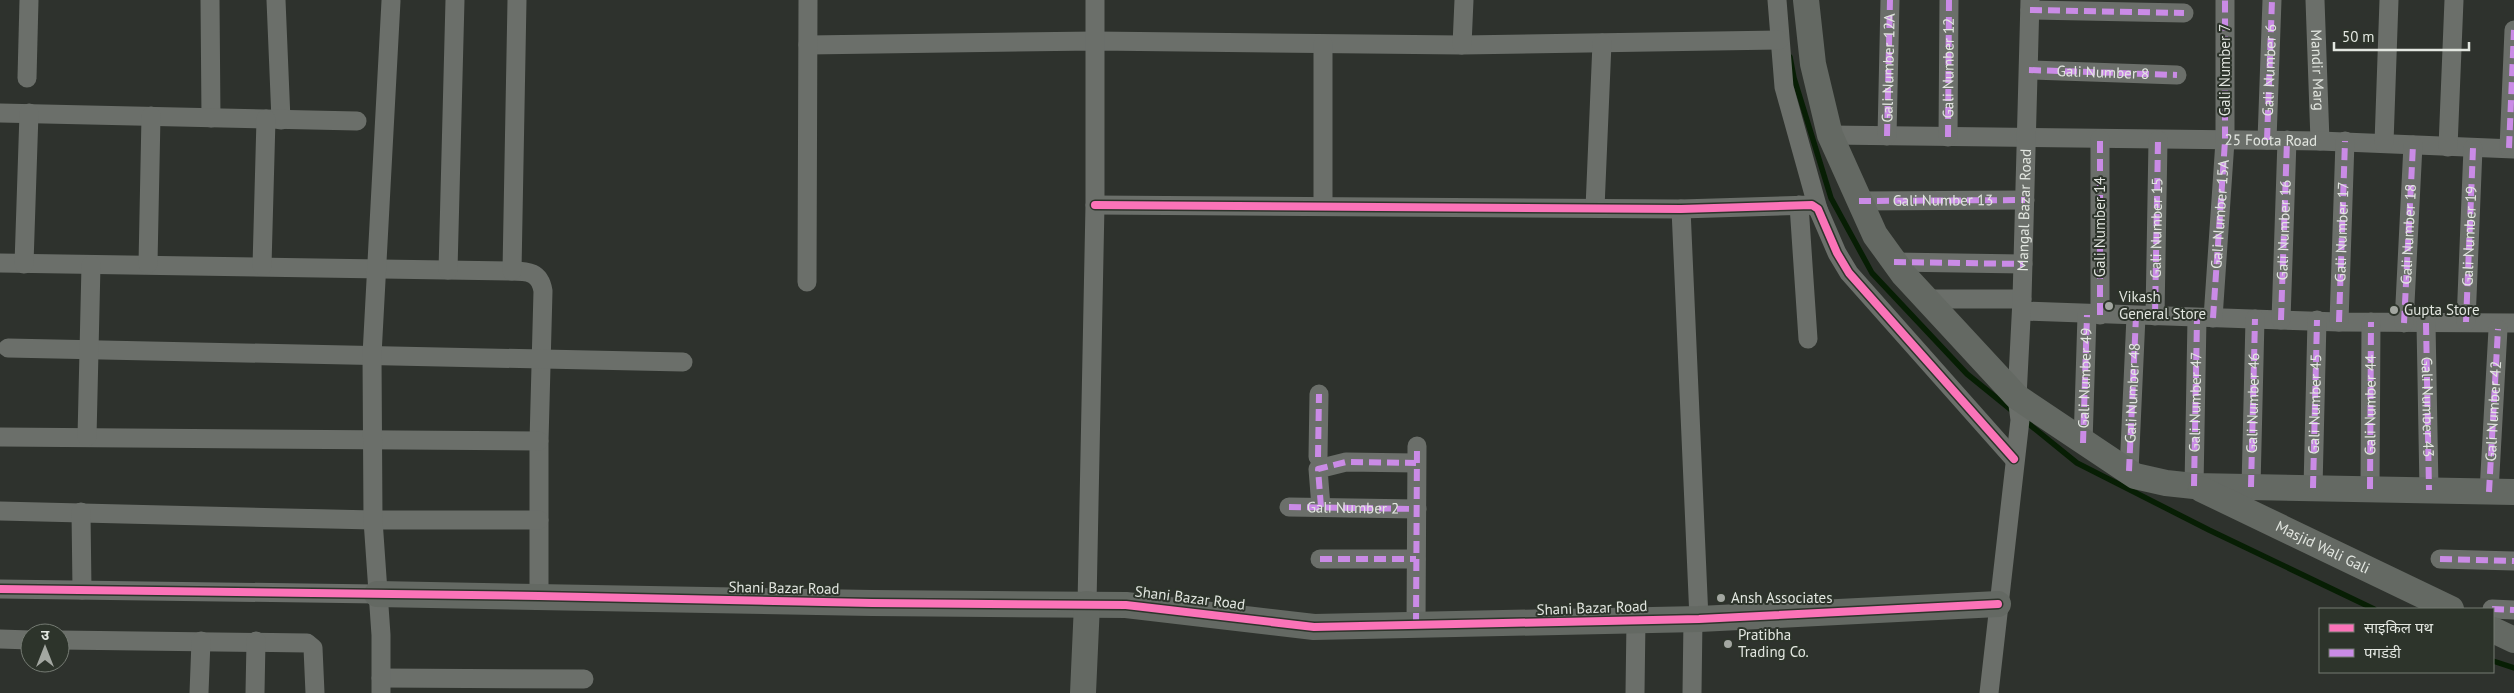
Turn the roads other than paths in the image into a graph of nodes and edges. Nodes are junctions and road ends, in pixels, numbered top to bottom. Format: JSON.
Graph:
{"nodes":[{"id":1,"x":29,"y":0,"type":"edge"},
{"id":2,"x":210,"y":0,"type":"edge"},
{"id":3,"x":276,"y":0,"type":"edge"},
{"id":4,"x":455,"y":0,"type":"edge"},
{"id":5,"x":517,"y":0,"type":"edge"},
{"id":6,"x":808,"y":0,"type":"edge"},
{"id":7,"x":1095,"y":0,"type":"edge"},
{"id":8,"x":1464,"y":0,"type":"edge"},
{"id":9,"x":1776,"y":0,"type":"edge"},
{"id":10,"x":1806,"y":0,"type":"edge"},
{"id":11,"x":1890,"y":0,"type":"edge"},
{"id":12,"x":1949,"y":0,"type":"edge"},
{"id":13,"x":2225,"y":0,"type":"edge"},
{"id":14,"x":2272,"y":0,"type":"edge"},
{"id":15,"x":2315,"y":0,"type":"edge"},
{"id":16,"x":2388,"y":0,"type":"edge"},
{"id":17,"x":2454,"y":0,"type":"edge"},
{"id":18,"x":391,"y":1,"type":"edge"},
{"id":19,"x":2030,"y":5,"type":"edge"},
{"id":20,"x":2184,"y":13,"type":"dead end"},
{"id":21,"x":2514,"y":30,"type":"edge"},
{"id":22,"x":1779,"y":40,"type":"junction"},
{"id":23,"x":1095,"y":42,"type":"junction"},
{"id":24,"x":1602,"y":43,"type":"junction"},
{"id":25,"x":1323,"y":44,"type":"junction"},
{"id":26,"x":808,"y":45,"type":"junction"},
{"id":27,"x":1462,"y":45,"type":"junction"},
{"id":28,"x":2029,"y":70,"type":"junction"},
{"id":29,"x":2177,"y":75,"type":"dead end"},
{"id":30,"x":27,"y":78,"type":"dead end"},
{"id":31,"x":0,"y":112,"type":"edge"},
{"id":32,"x":29,"y":112,"type":"junction"},
{"id":33,"x":151,"y":116,"type":"junction"},
{"id":34,"x":210,"y":118,"type":"junction"},
{"id":35,"x":273,"y":120,"type":"junction"},
{"id":36,"x":357,"y":121,"type":"dead end"},
{"id":37,"x":1830,"y":135,"type":"junction"},
{"id":38,"x":1887,"y":136,"type":"junction"},
{"id":39,"x":1948,"y":137,"type":"junction"},
{"id":40,"x":2027,"y":139,"type":"junction"},
{"id":41,"x":2100,"y":139,"type":"junction"},
{"id":42,"x":2158,"y":140,"type":"junction"},
{"id":43,"x":2267,"y":140,"type":"junction"},
{"id":44,"x":2287,"y":140,"type":"junction"},
{"id":45,"x":2225,"y":141,"type":"junction"},
{"id":46,"x":2320,"y":141,"type":"junction"},
{"id":47,"x":2345,"y":142,"type":"junction"},
{"id":48,"x":2384,"y":143,"type":"junction"},
{"id":49,"x":2413,"y":145,"type":"junction"},
{"id":50,"x":2448,"y":147,"type":"junction"},
{"id":51,"x":2473,"y":148,"type":"junction"},
{"id":52,"x":2512,"y":149,"type":"edge"},
{"id":53,"x":2026,"y":200,"type":"junction"},
{"id":54,"x":1859,"y":201,"type":"junction"},
{"id":55,"x":1799,"y":204,"type":"junction"},
{"id":56,"x":1095,"y":205,"type":"junction"},
{"id":57,"x":1323,"y":206,"type":"junction"},
{"id":58,"x":1596,"y":208,"type":"junction"},
{"id":59,"x":1681,"y":209,"type":"junction"},
{"id":60,"x":1818,"y":209,"type":"junction"},
{"id":61,"x":1894,"y":262,"type":"junction"},
{"id":62,"x":0,"y":263,"type":"edge"},
{"id":63,"x":24,"y":264,"type":"junction"},
{"id":64,"x":148,"y":264,"type":"junction"},
{"id":65,"x":2023,"y":264,"type":"junction"},
{"id":66,"x":90,"y":265,"type":"junction"},
{"id":67,"x":262,"y":266,"type":"junction"},
{"id":68,"x":378,"y":268,"type":"junction"},
{"id":69,"x":448,"y":270,"type":"junction"},
{"id":70,"x":512,"y":271,"type":"junction"},
{"id":71,"x":807,"y":282,"type":"dead end"},
{"id":72,"x":1926,"y":299,"type":"junction"},
{"id":73,"x":2022,"y":305,"type":"junction"},
{"id":74,"x":2094,"y":315,"type":"junction"},
{"id":75,"x":2136,"y":316,"type":"junction"},
{"id":76,"x":2155,"y":316,"type":"junction"},
{"id":77,"x":2204,"y":318,"type":"junction"},
{"id":78,"x":2255,"y":319,"type":"junction"},
{"id":79,"x":2281,"y":320,"type":"junction"},
{"id":80,"x":2317,"y":320,"type":"junction"},
{"id":81,"x":2339,"y":322,"type":"junction"},
{"id":82,"x":2371,"y":322,"type":"junction"},
{"id":83,"x":2466,"y":322,"type":"junction"},
{"id":84,"x":2404,"y":323,"type":"junction"},
{"id":85,"x":2426,"y":323,"type":"junction"},
{"id":86,"x":2506,"y":326,"type":"edge"},
{"id":87,"x":1808,"y":339,"type":"dead end"},
{"id":88,"x":8,"y":348,"type":"dead end"},
{"id":89,"x":89,"y":350,"type":"junction"},
{"id":90,"x":372,"y":355,"type":"junction"},
{"id":91,"x":543,"y":358,"type":"junction"},
{"id":92,"x":683,"y":362,"type":"dead end"},
{"id":93,"x":1319,"y":394,"type":"dead end"},
{"id":94,"x":2018,"y":408,"type":"junction"},
{"id":95,"x":0,"y":437,"type":"edge"},
{"id":96,"x":87,"y":437,"type":"junction"},
{"id":97,"x":373,"y":440,"type":"junction"},
{"id":98,"x":539,"y":441,"type":"junction"},
{"id":99,"x":2083,"y":442,"type":"junction"},
{"id":100,"x":2015,"y":451,"type":"junction"},
{"id":101,"x":1318,"y":458,"type":"dead end"},
{"id":102,"x":2129,"y":472,"type":"junction"},
{"id":103,"x":2194,"y":486,"type":"junction"},
{"id":104,"x":2251,"y":487,"type":"junction"},
{"id":105,"x":2313,"y":488,"type":"junction"},
{"id":106,"x":2370,"y":489,"type":"junction"},
{"id":107,"x":2429,"y":490,"type":"junction"},
{"id":108,"x":2502,"y":492,"type":"edge"},
{"id":109,"x":1290,"y":507,"type":"dead end"},
{"id":110,"x":1321,"y":507,"type":"junction"},
{"id":111,"x":1417,"y":509,"type":"junction"},
{"id":112,"x":0,"y":511,"type":"edge"},
{"id":113,"x":80,"y":512,"type":"junction"},
{"id":114,"x":373,"y":520,"type":"junction"},
{"id":115,"x":539,"y":520,"type":"junction"},
{"id":116,"x":1320,"y":559,"type":"dead end"},
{"id":117,"x":1416,"y":559,"type":"junction"},
{"id":118,"x":2440,"y":559,"type":"dead end"},
{"id":119,"x":2514,"y":561,"type":"edge"},
{"id":120,"x":0,"y":589,"type":"edge"},
{"id":121,"x":82,"y":590,"type":"junction"},
{"id":122,"x":377,"y":594,"type":"junction"},
{"id":123,"x":540,"y":596,"type":"junction"},
{"id":124,"x":1086,"y":604,"type":"junction"},
{"id":125,"x":1998,"y":604,"type":"junction"},
{"id":126,"x":2449,"y":608,"type":"edge"},
{"id":127,"x":2494,"y":609,"type":"edge"},
{"id":128,"x":2514,"y":610,"type":"edge"},
{"id":129,"x":1696,"y":619,"type":"junction"},
{"id":130,"x":1636,"y":620,"type":"junction"},
{"id":131,"x":1416,"y":625,"type":"junction"},
{"id":132,"x":2494,"y":630,"type":"edge"},
{"id":133,"x":0,"y":639,"type":"edge"},
{"id":134,"x":20,"y":640,"type":"edge"},
{"id":135,"x":70,"y":640,"type":"edge"},
{"id":136,"x":2514,"y":640,"type":"edge"},
{"id":137,"x":201,"y":641,"type":"junction"},
{"id":138,"x":256,"y":641,"type":"junction"},
{"id":139,"x":584,"y":679,"type":"dead end"},
{"id":140,"x":381,"y":685,"type":"edge"},
{"id":141,"x":437,"y":686,"type":"edge"},
{"id":142,"x":499,"y":686,"type":"edge"},
{"id":143,"x":199,"y":693,"type":"edge"},
{"id":144,"x":256,"y":693,"type":"edge"},
{"id":145,"x":314,"y":693,"type":"edge"},
{"id":146,"x":1083,"y":693,"type":"edge"},
{"id":147,"x":1635,"y":693,"type":"edge"},
{"id":148,"x":1692,"y":693,"type":"edge"},
{"id":149,"x":1989,"y":693,"type":"edge"}],
"edges":[{"from":1,"to":30,"type":"street"},
{"from":2,"to":34,"type":"street"},
{"from":3,"to":35,"type":"street"},
{"from":4,"to":69,"type":"street"},
{"from":5,"to":70,"type":"street"},
{"from":6,"to":26,"type":"street"},
{"from":7,"to":23,"type":"street"},
{"from":8,"to":27,"type":"street"},
{"from":9,"to":22,"type":"street"},
{"from":10,"to":37,"type":"street"},
{"from":11,"to":38,"type":"street","name":"Gali Number 12A"},
{"from":12,"to":39,"type":"street","name":"Gali Number 12"},
{"from":13,"to":45,"type":"street","name":"Gali Number 7"},
{"from":14,"to":43,"type":"street","name":"Gali Number 6"},
{"from":15,"to":46,"type":"street","name":"Mandir Marg"},
{"from":16,"to":48,"type":"street"},
{"from":17,"to":50,"type":"street"},
{"from":18,"to":68,"type":"street"},
{"from":19,"to":20,"type":"street"},
{"from":19,"to":28,"type":"street","name":"Mangal Bazar Road"},
{"from":21,"to":52,"type":"street"},
{"from":22,"to":24,"type":"street"},
{"from":22,"to":60,"type":"street"},
{"from":23,"to":25,"type":"street"},
{"from":23,"to":26,"type":"street"},
{"from":23,"to":56,"type":"street"},
{"from":24,"to":27,"type":"street"},
{"from":24,"to":58,"type":"street"},
{"from":25,"to":27,"type":"street"},
{"from":25,"to":57,"type":"street"},
{"from":26,"to":71,"type":"street"},
{"from":28,"to":29,"type":"street","name":"Gali Number 8"},
{"from":28,"to":40,"type":"street","name":"Mangal Bazar Road"},
{"from":31,"to":32,"type":"street"},
{"from":32,"to":33,"type":"street"},
{"from":32,"to":63,"type":"street"},
{"from":33,"to":34,"type":"street"},
{"from":33,"to":64,"type":"street"},
{"from":34,"to":35,"type":"street"},
{"from":35,"to":36,"type":"street"},
{"from":35,"to":67,"type":"street"},
{"from":37,"to":38,"type":"street","name":"25 Foota Road"},
{"from":37,"to":54,"type":"street"},
{"from":38,"to":39,"type":"street","name":"25 Foota Road"},
{"from":39,"to":40,"type":"street","name":"25 Foota Road"},
{"from":40,"to":41,"type":"street","name":"25 Foota Road"},
{"from":40,"to":53,"type":"street","name":"Mangal Bazar Road"},
{"from":41,"to":42,"type":"street","name":"25 Foota Road"},
{"from":41,"to":74,"type":"street","name":"Gali Number 14"},
{"from":42,"to":45,"type":"street","name":"25 Foota Road"},
{"from":42,"to":76,"type":"street","name":"Gali Number 15"},
{"from":43,"to":44,"type":"street","name":"25 Foota Road"},
{"from":43,"to":45,"type":"street","name":"25 Foota Road"},
{"from":44,"to":46,"type":"street","name":"25 Foota Road"},
{"from":44,"to":79,"type":"street","name":"Gali Number 16"},
{"from":45,"to":77,"type":"street","name":"Gali Number 15A"},
{"from":46,"to":47,"type":"street","name":"25 Foota Road"},
{"from":47,"to":48,"type":"street","name":"25 Foota Road"},
{"from":47,"to":81,"type":"street","name":"Gali Number 17"},
{"from":48,"to":49,"type":"street","name":"25 Foota Road"},
{"from":49,"to":50,"type":"street","name":"25 Foota Road"},
{"from":49,"to":84,"type":"street","name":"Gali Number 18"},
{"from":50,"to":51,"type":"street","name":"25 Foota Road"},
{"from":51,"to":52,"type":"street","name":"25 Foota Road"},
{"from":51,"to":83,"type":"street","name":"Gali Number 19"},
{"from":53,"to":54,"type":"street","name":"Gali Number 13"},
{"from":53,"to":65,"type":"street","name":"Mangal Bazar Road"},
{"from":54,"to":61,"type":"street"},
{"from":55,"to":59,"type":"street"},
{"from":55,"to":60,"type":"street"},
{"from":55,"to":87,"type":"street"},
{"from":56,"to":57,"type":"street"},
{"from":56,"to":124,"type":"street"},
{"from":57,"to":58,"type":"street"},
{"from":58,"to":59,"type":"street"},
{"from":59,"to":129,"type":"street"},
{"from":60,"to":100,"type":"street"},
{"from":61,"to":65,"type":"street"},
{"from":61,"to":72,"type":"street"},
{"from":62,"to":63,"type":"street"},
{"from":63,"to":66,"type":"street"},
{"from":64,"to":66,"type":"street"},
{"from":64,"to":67,"type":"street"},
{"from":65,"to":73,"type":"street","name":"Mangal Bazar Road"},
{"from":66,"to":89,"type":"street"},
{"from":67,"to":68,"type":"street"},
{"from":68,"to":69,"type":"street"},
{"from":68,"to":90,"type":"street"},
{"from":69,"to":70,"type":"street"},
{"from":70,"to":91,"type":"street"},
{"from":72,"to":73,"type":"street"},
{"from":72,"to":94,"type":"street"},
{"from":73,"to":74,"type":"street"},
{"from":73,"to":94,"type":"street","name":"Mangal Bazar Road"},
{"from":74,"to":75,"type":"street"},
{"from":74,"to":99,"type":"street","name":"Gali Number 49"},
{"from":75,"to":76,"type":"street"},
{"from":75,"to":102,"type":"street","name":"Gali Number 48"},
{"from":76,"to":77,"type":"street"},
{"from":77,"to":78,"type":"street"},
{"from":77,"to":103,"type":"street","name":"Gali Number 47"},
{"from":78,"to":79,"type":"street"},
{"from":78,"to":104,"type":"street","name":"Gali Number 46"},
{"from":79,"to":80,"type":"street"},
{"from":80,"to":81,"type":"street"},
{"from":80,"to":105,"type":"street","name":"Gali Number 45"},
{"from":81,"to":82,"type":"street"},
{"from":82,"to":84,"type":"street"},
{"from":82,"to":106,"type":"street","name":"Gali Number 44"},
{"from":83,"to":85,"type":"street"},
{"from":83,"to":86,"type":"street"},
{"from":84,"to":85,"type":"street"},
{"from":85,"to":107,"type":"street","name":"Gali Number 43"},
{"from":86,"to":108,"type":"street","name":"Gali Number 42"},
{"from":88,"to":89,"type":"street"},
{"from":89,"to":90,"type":"street"},
{"from":89,"to":96,"type":"street"},
{"from":90,"to":91,"type":"street"},
{"from":90,"to":97,"type":"street"},
{"from":91,"to":92,"type":"street"},
{"from":91,"to":98,"type":"street"},
{"from":93,"to":101,"type":"street"},
{"from":94,"to":99,"type":"street"},
{"from":94,"to":100,"type":"street","name":"Mangal Bazar Road"},
{"from":95,"to":96,"type":"street"},
{"from":96,"to":97,"type":"street"},
{"from":97,"to":98,"type":"street"},
{"from":97,"to":114,"type":"street"},
{"from":98,"to":115,"type":"street"},
{"from":99,"to":102,"type":"street"},
{"from":100,"to":125,"type":"street","name":"Mangal Bazar Road"},
{"from":102,"to":103,"type":"street"},
{"from":103,"to":104,"type":"street"},
{"from":103,"to":126,"type":"street","name":"Masjid Wali Gali"},
{"from":104,"to":105,"type":"street"},
{"from":105,"to":106,"type":"street"},
{"from":106,"to":107,"type":"street"},
{"from":107,"to":108,"type":"street"},
{"from":109,"to":110,"type":"street","name":"Gali Number 2"},
{"from":110,"to":111,"type":"street","name":"Gali Number 2"},
{"from":110,"to":111,"type":"street"},
{"from":111,"to":117,"type":"street"},
{"from":112,"to":113,"type":"street"},
{"from":113,"to":114,"type":"street"},
{"from":113,"to":121,"type":"street"},
{"from":114,"to":115,"type":"street"},
{"from":114,"to":122,"type":"street"},
{"from":115,"to":123,"type":"street"},
{"from":116,"to":117,"type":"street"},
{"from":117,"to":131,"type":"street"},
{"from":118,"to":119,"type":"street"},
{"from":120,"to":121,"type":"street"},
{"from":121,"to":122,"type":"street"},
{"from":122,"to":123,"type":"street","name":"Shani Bazar Road"},
{"from":122,"to":140,"type":"street"},
{"from":123,"to":124,"type":"street","name":"Shani Bazar Road"},
{"from":124,"to":131,"type":"street","name":"Shani Bazar Road"},
{"from":124,"to":146,"type":"street"},
{"from":125,"to":129,"type":"street","name":"Shani Bazar Road"},
{"from":125,"to":149,"type":"street","name":"Mangal Bazar Road"},
{"from":127,"to":128,"type":"street"},
{"from":129,"to":130,"type":"street","name":"Shani Bazar Road"},
{"from":129,"to":148,"type":"street"},
{"from":130,"to":131,"type":"street","name":"Shani Bazar Road"},
{"from":130,"to":147,"type":"street"},
{"from":132,"to":136,"type":"street"},
{"from":133,"to":134,"type":"street"},
{"from":135,"to":137,"type":"street"},
{"from":137,"to":138,"type":"street"},
{"from":137,"to":143,"type":"street"},
{"from":138,"to":144,"type":"street"},
{"from":138,"to":145,"type":"street"},
{"from":139,"to":142,"type":"street"},
{"from":140,"to":141,"type":"street"},
{"from":141,"to":142,"type":"street"}]}
